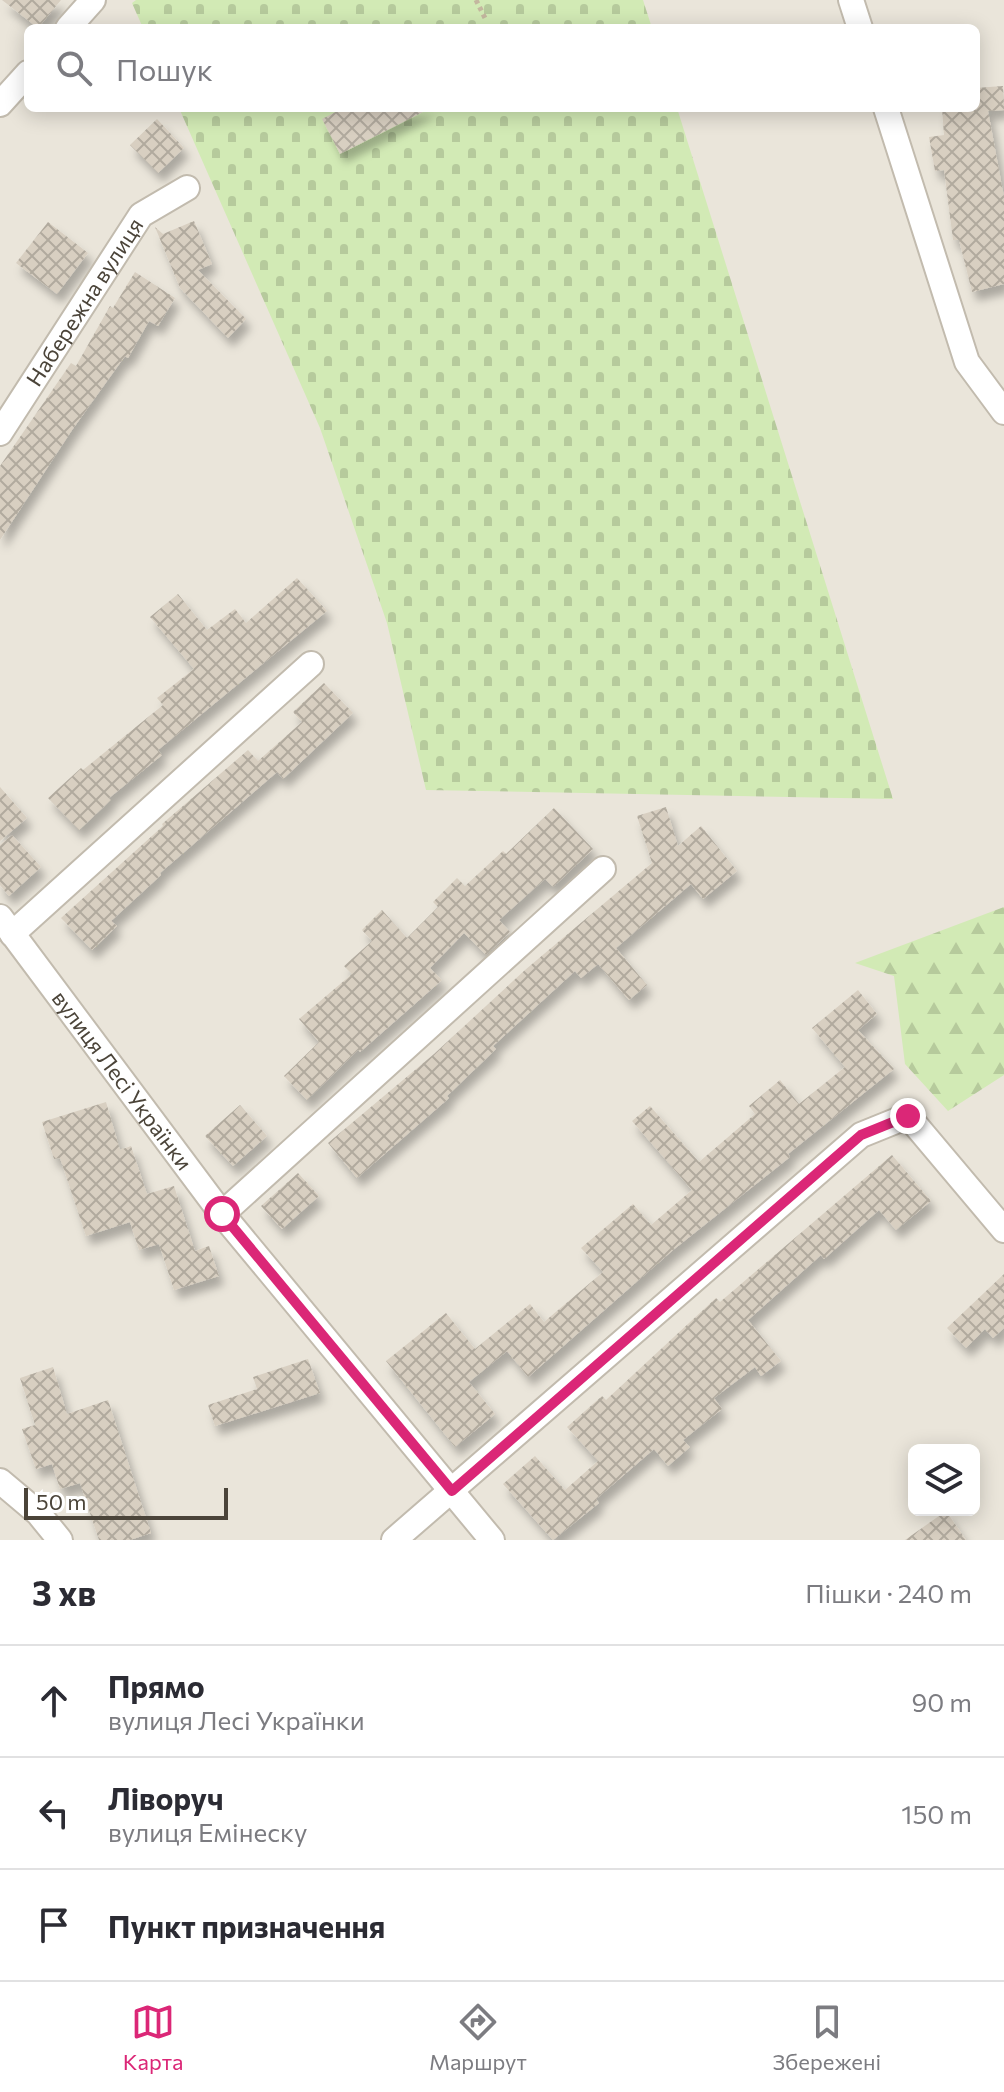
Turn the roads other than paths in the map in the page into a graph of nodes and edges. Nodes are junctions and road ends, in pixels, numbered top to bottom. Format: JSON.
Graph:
{"nodes":[{"id":1,"x":93,"y":0,"type":"edge"},
{"id":2,"x":851,"y":0,"type":"edge"},
{"id":3,"x":72,"y":24,"type":"edge"},
{"id":4,"x":859,"y":24,"type":"edge"},
{"id":5,"x":24,"y":77,"type":"edge"},
{"id":6,"x":0,"y":104,"type":"edge"},
{"id":7,"x":887,"y":112,"type":"edge"},
{"id":8,"x":187,"y":188,"type":"dead end"},
{"id":9,"x":1004,"y":412,"type":"edge"},
{"id":10,"x":0,"y":433,"type":"edge"},
{"id":11,"x":311,"y":664,"type":"dead end"},
{"id":12,"x":603,"y":869,"type":"dead end"},
{"id":13,"x":6,"y":925,"type":"edge"},
{"id":14,"x":222,"y":1214,"type":"junction"},
{"id":15,"x":1004,"y":1230,"type":"edge"},
{"id":16,"x":0,"y":1481,"type":"edge"},
{"id":17,"x":452,"y":1491,"type":"junction"},
{"id":18,"x":60,"y":1540,"type":"edge"},
{"id":19,"x":394,"y":1540,"type":"edge"},
{"id":20,"x":492,"y":1540,"type":"edge"}],
"edges":[{"from":1,"to":3,"type":"street"},
{"from":2,"to":4,"type":"street"},
{"from":5,"to":6,"type":"street"},
{"from":7,"to":9,"type":"street"},
{"from":8,"to":10,"type":"street","name":"Набережна вулиця"},
{"from":11,"to":13,"type":"street"},
{"from":12,"to":14,"type":"street"},
{"from":13,"to":14,"type":"street","name":"вулиця Лесі Українки"},
{"from":14,"to":17,"type":"street","name":"вулиця Лесі Українки"},
{"from":15,"to":17,"type":"street"},
{"from":16,"to":18,"type":"street"},
{"from":17,"to":19,"type":"street"},
{"from":17,"to":20,"type":"street","name":"вулиця Лесі Українки"}]}
